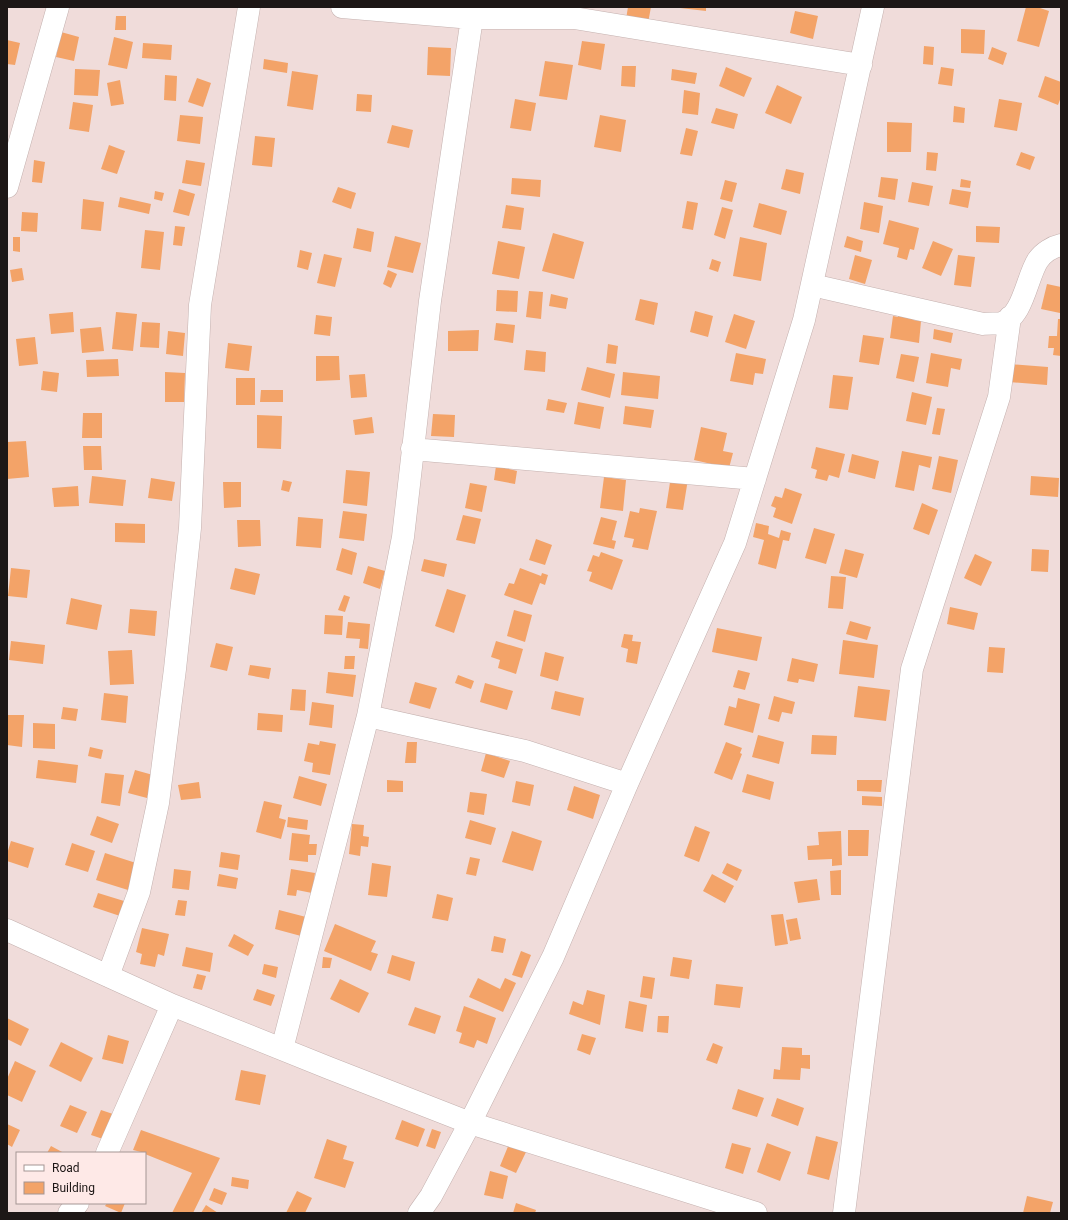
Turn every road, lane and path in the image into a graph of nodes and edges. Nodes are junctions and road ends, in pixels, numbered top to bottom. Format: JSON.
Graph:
{"nodes":[{"id":1,"x":58,"y":7,"type":"edge"},
{"id":2,"x":249,"y":7,"type":"edge"},
{"id":3,"x":342,"y":7,"type":"edge"},
{"id":4,"x":873,"y":7,"type":"edge"},
{"id":5,"x":473,"y":13,"type":"edge"},
{"id":6,"x":861,"y":65,"type":"junction"},
{"id":7,"x":7,"y":187,"type":"edge"},
{"id":8,"x":1061,"y":245,"type":"edge"},
{"id":9,"x":812,"y":285,"type":"junction"},
{"id":10,"x":1010,"y":317,"type":"junction"},
{"id":11,"x":412,"y":449,"type":"junction"},
{"id":12,"x":755,"y":479,"type":"junction"},
{"id":13,"x":368,"y":716,"type":"junction"},
{"id":14,"x":627,"y":784,"type":"junction"},
{"id":15,"x":7,"y":930,"type":"edge"},
{"id":16,"x":108,"y":976,"type":"junction"},
{"id":17,"x":172,"y":1004,"type":"junction"},
{"id":18,"x":282,"y":1049,"type":"junction"},
{"id":19,"x":470,"y":1123,"type":"junction"},
{"id":20,"x":107,"y":1152,"type":"edge"},
{"id":21,"x":77,"y":1204,"type":"edge"},
{"id":22,"x":69,"y":1213,"type":"edge"},
{"id":23,"x":419,"y":1213,"type":"edge"},
{"id":24,"x":756,"y":1213,"type":"edge"},
{"id":25,"x":844,"y":1213,"type":"edge"}],
"edges":[{"from":1,"to":7,"type":"street"},
{"from":2,"to":16,"type":"street"},
{"from":3,"to":5,"type":"street"},
{"from":4,"to":6,"type":"street"},
{"from":5,"to":6,"type":"street"},
{"from":5,"to":11,"type":"street"},
{"from":6,"to":9,"type":"street"},
{"from":8,"to":10,"type":"street"},
{"from":9,"to":10,"type":"street"},
{"from":9,"to":12,"type":"street"},
{"from":10,"to":25,"type":"street"},
{"from":11,"to":12,"type":"street"},
{"from":11,"to":13,"type":"street"},
{"from":12,"to":14,"type":"street"},
{"from":13,"to":14,"type":"street"},
{"from":13,"to":18,"type":"street"},
{"from":14,"to":19,"type":"street"},
{"from":15,"to":16,"type":"street"},
{"from":16,"to":17,"type":"street"},
{"from":17,"to":18,"type":"street"},
{"from":17,"to":20,"type":"street"},
{"from":18,"to":19,"type":"street"},
{"from":19,"to":23,"type":"street"},
{"from":19,"to":24,"type":"street"},
{"from":21,"to":22,"type":"street"}]}
